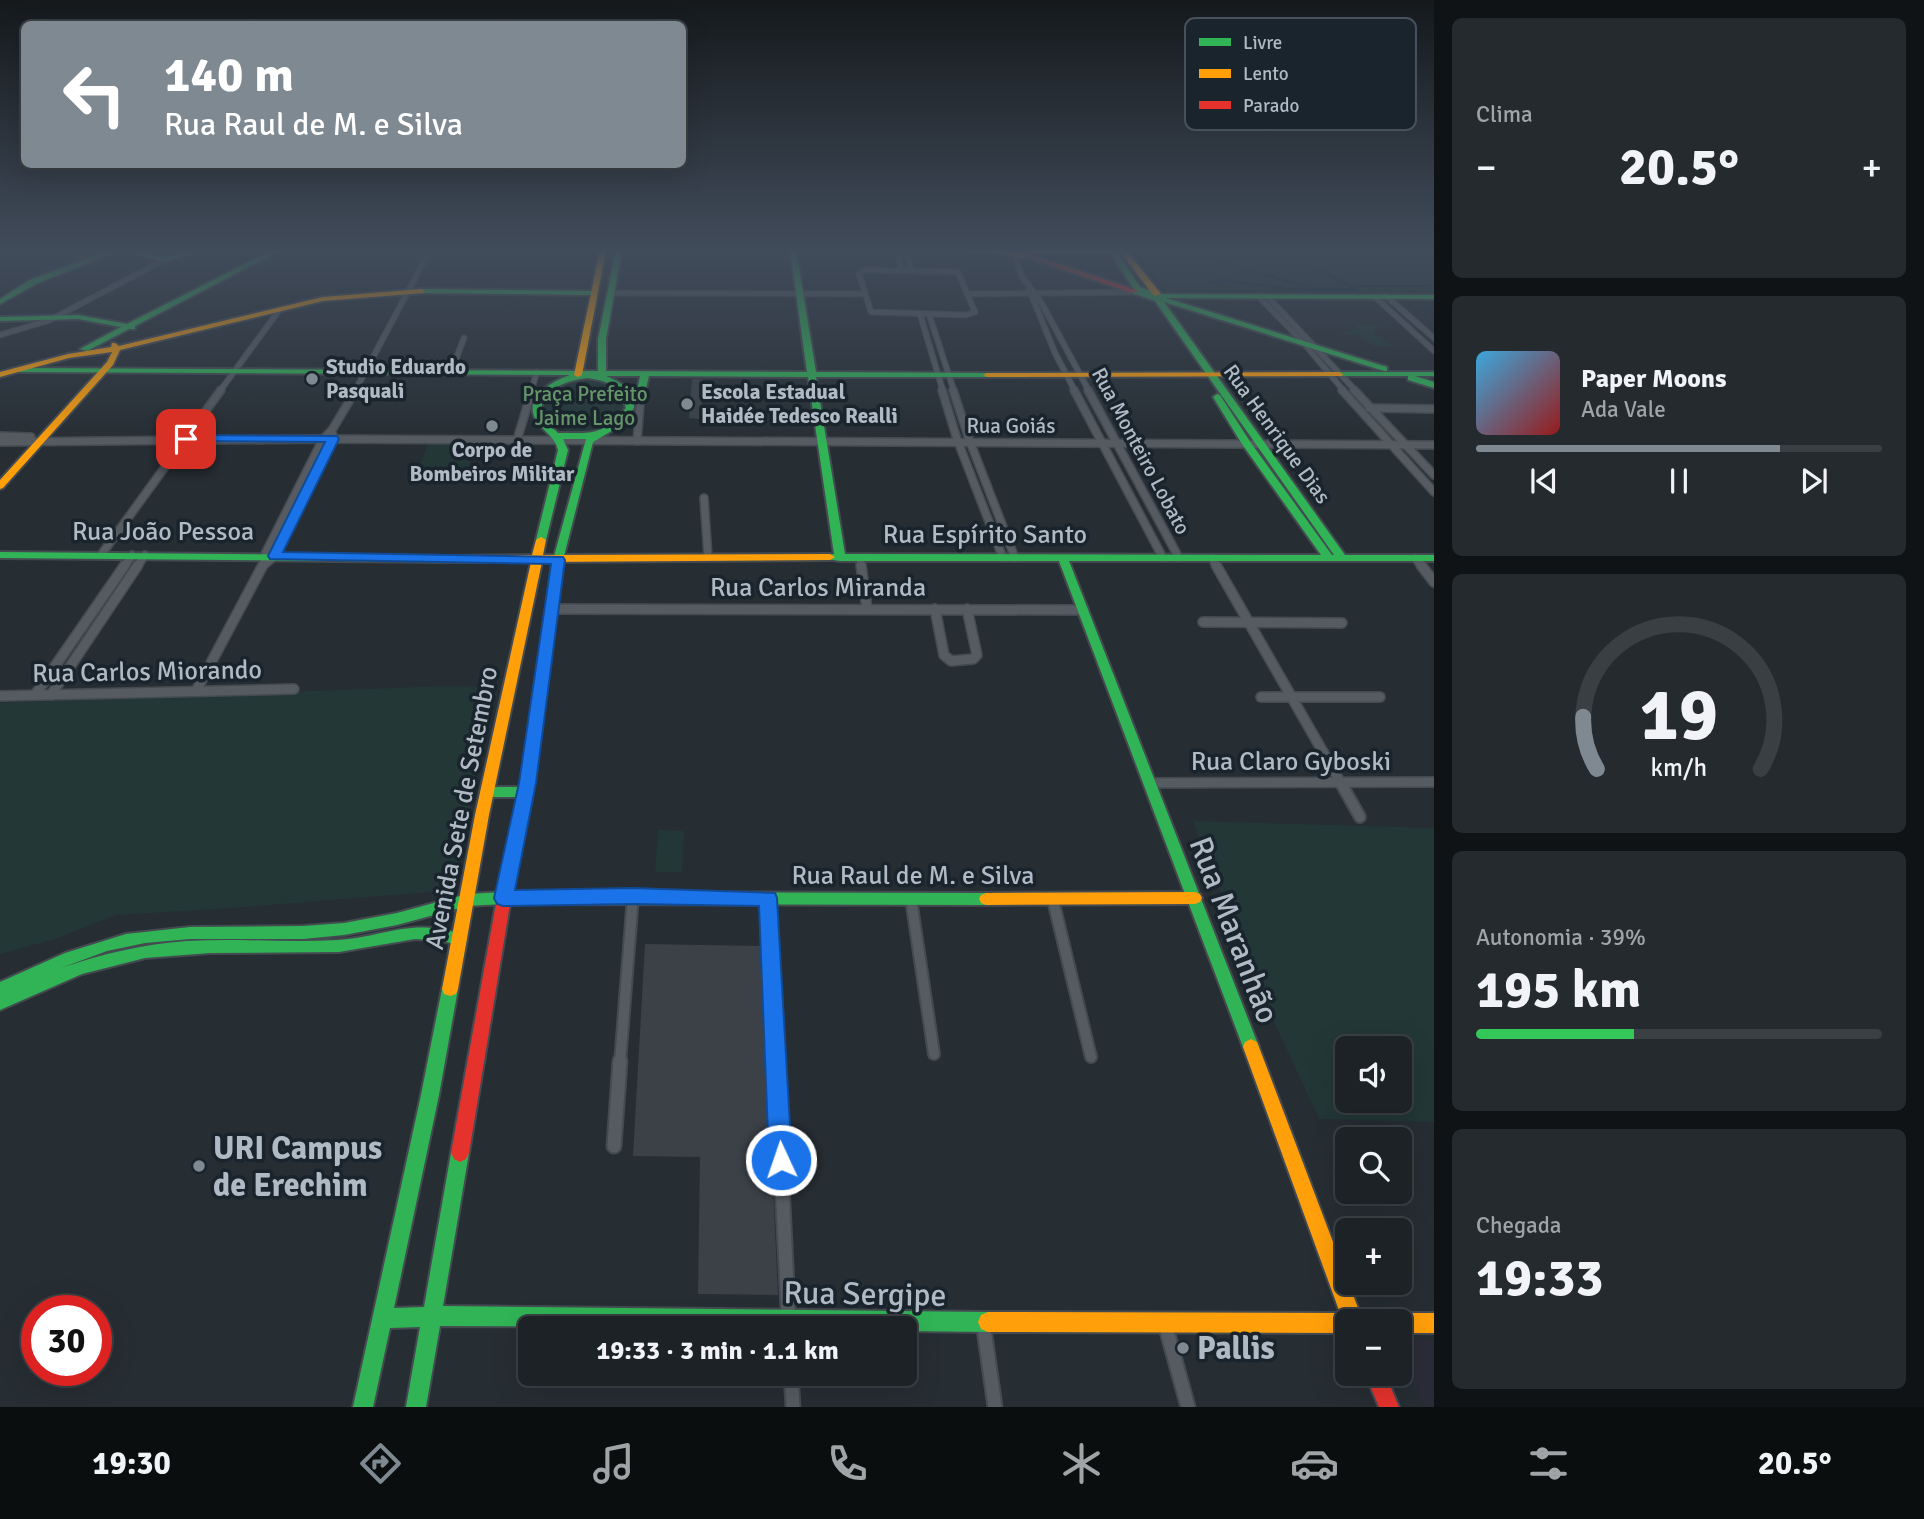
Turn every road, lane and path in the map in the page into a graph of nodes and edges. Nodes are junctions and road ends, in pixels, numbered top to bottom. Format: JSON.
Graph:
{"nodes":[{"id":1,"x":58,"y":316,"type":"edge"},
{"id":2,"x":156,"y":316,"type":"edge"},
{"id":3,"x":253,"y":316,"type":"edge"},
{"id":4,"x":275,"y":316,"type":"edge"},
{"id":5,"x":395,"y":316,"type":"edge"},
{"id":6,"x":591,"y":316,"type":"edge"},
{"id":7,"x":607,"y":316,"type":"edge"},
{"id":8,"x":803,"y":316,"type":"edge"},
{"id":9,"x":920,"y":316,"type":"edge"},
{"id":10,"x":929,"y":316,"type":"edge"},
{"id":11,"x":1040,"y":316,"type":"edge"},
{"id":12,"x":1043,"y":316,"type":"edge"},
{"id":13,"x":1165,"y":316,"type":"edge"},
{"id":14,"x":1216,"y":316,"type":"edge"},
{"id":15,"x":1275,"y":316,"type":"joint"},
{"id":16,"x":1287,"y":316,"type":"joint"},
{"id":17,"x":1398,"y":316,"type":"edge"},
{"id":18,"x":1405,"y":316,"type":"edge"},
{"id":19,"x":0,"y":319,"type":"edge"},
{"id":20,"x":50,"y":320,"type":"junction"},
{"id":21,"x":138,"y":329,"type":"junction"},
{"id":22,"x":177,"y":334,"type":"junction"},
{"id":23,"x":0,"y":335,"type":"edge"},
{"id":24,"x":1417,"y":335,"type":"junction"},
{"id":25,"x":1432,"y":336,"type":"edge"},
{"id":26,"x":464,"y":338,"type":"dead end"},
{"id":27,"x":603,"y":339,"type":"junction"},
{"id":28,"x":587,"y":340,"type":"junction"},
{"id":29,"x":1310,"y":345,"type":"junction"},
{"id":30,"x":116,"y":349,"type":"junction"},
{"id":31,"x":1434,"y":351,"type":"edge"},
{"id":32,"x":68,"y":356,"type":"junction"},
{"id":33,"x":19,"y":370,"type":"junction"},
{"id":34,"x":103,"y":372,"type":"junction"},
{"id":35,"x":233,"y":372,"type":"junction"},
{"id":36,"x":366,"y":372,"type":"junction"},
{"id":37,"x":451,"y":372,"type":"junction"},
{"id":38,"x":537,"y":372,"type":"junction"},
{"id":39,"x":579,"y":374,"type":"junction"},
{"id":40,"x":601,"y":374,"type":"junction"},
{"id":41,"x":0,"y":375,"type":"edge"},
{"id":42,"x":943,"y":376,"type":"junction"},
{"id":43,"x":1075,"y":376,"type":"junction"},
{"id":44,"x":1207,"y":376,"type":"junction"},
{"id":45,"x":1336,"y":376,"type":"junction"},
{"id":46,"x":814,"y":377,"type":"junction"},
{"id":47,"x":1423,"y":378,"type":"edge"},
{"id":48,"x":645,"y":381,"type":"junction"},
{"id":49,"x":537,"y":399,"type":"junction"},
{"id":50,"x":631,"y":405,"type":"junction"},
{"id":51,"x":1360,"y":408,"type":"junction"},
{"id":52,"x":1373,"y":408,"type":"junction"},
{"id":53,"x":1434,"y":409,"type":"edge"},
{"id":54,"x":524,"y":418,"type":"junction"},
{"id":55,"x":638,"y":420,"type":"junction"},
{"id":56,"x":332,"y":430,"type":"junction"},
{"id":57,"x":0,"y":436,"type":"edge"},
{"id":58,"x":560,"y":438,"type":"junction"},
{"id":59,"x":593,"y":438,"type":"junction"},
{"id":60,"x":637,"y":438,"type":"junction"},
{"id":61,"x":186,"y":439,"type":"junction"},
{"id":62,"x":323,"y":439,"type":"junction"},
{"id":63,"x":333,"y":439,"type":"junction"},
{"id":64,"x":1434,"y":439,"type":"edge"},
{"id":65,"x":43,"y":440,"type":"junction"},
{"id":66,"x":517,"y":440,"type":"junction"},
{"id":67,"x":822,"y":441,"type":"junction"},
{"id":68,"x":958,"y":441,"type":"junction"},
{"id":69,"x":970,"y":441,"type":"junction"},
{"id":70,"x":1252,"y":441,"type":"junction"},
{"id":71,"x":0,"y":442,"type":"edge"},
{"id":72,"x":1104,"y":442,"type":"junction"},
{"id":73,"x":1115,"y":442,"type":"junction"},
{"id":74,"x":1390,"y":442,"type":"junction"},
{"id":75,"x":1402,"y":442,"type":"junction"},
{"id":76,"x":1434,"y":445,"type":"edge"},
{"id":77,"x":1434,"y":475,"type":"edge"},
{"id":78,"x":301,"y":481,"type":"junction"},
{"id":79,"x":312,"y":481,"type":"junction"},
{"id":80,"x":0,"y":486,"type":"edge"},
{"id":81,"x":1434,"y":492,"type":"edge"},
{"id":82,"x":704,"y":498,"type":"dead end"},
{"id":83,"x":0,"y":555,"type":"edge"},
{"id":84,"x":101,"y":555,"type":"junction"},
{"id":85,"x":138,"y":555,"type":"junction"},
{"id":86,"x":708,"y":557,"type":"junction"},
{"id":87,"x":840,"y":558,"type":"junction"},
{"id":88,"x":860,"y":558,"type":"junction"},
{"id":89,"x":1009,"y":558,"type":"junction"},
{"id":90,"x":1063,"y":558,"type":"junction"},
{"id":91,"x":1163,"y":558,"type":"junction"},
{"id":92,"x":1179,"y":558,"type":"junction"},
{"id":93,"x":1212,"y":558,"type":"junction"},
{"id":94,"x":1336,"y":558,"type":"junction"},
{"id":95,"x":1415,"y":558,"type":"junction"},
{"id":96,"x":1434,"y":558,"type":"edge"},
{"id":97,"x":267,"y":559,"type":"junction"},
{"id":98,"x":536,"y":560,"type":"junction"},
{"id":99,"x":558,"y":560,"type":"junction"},
{"id":100,"x":1434,"y":582,"type":"edge"},
{"id":101,"x":525,"y":608,"type":"junction"},
{"id":102,"x":552,"y":608,"type":"junction"},
{"id":103,"x":867,"y":608,"type":"junction"},
{"id":104,"x":935,"y":609,"type":"junction"},
{"id":105,"x":967,"y":609,"type":"junction"},
{"id":106,"x":1084,"y":610,"type":"junction"},
{"id":107,"x":1203,"y":622,"type":"dead end"},
{"id":108,"x":1249,"y":623,"type":"junction"},
{"id":109,"x":1342,"y":624,"type":"dead end"},
{"id":110,"x":294,"y":689,"type":"dead end"},
{"id":111,"x":195,"y":691,"type":"junction"},
{"id":112,"x":35,"y":695,"type":"junction"},
{"id":113,"x":51,"y":695,"type":"junction"},
{"id":114,"x":0,"y":696,"type":"edge"},
{"id":115,"x":1261,"y":697,"type":"dead end"},
{"id":116,"x":1291,"y":697,"type":"junction"},
{"id":117,"x":1380,"y":697,"type":"dead end"},
{"id":118,"x":1434,"y":782,"type":"edge"},
{"id":119,"x":1149,"y":783,"type":"junction"},
{"id":120,"x":1340,"y":783,"type":"junction"},
{"id":121,"x":487,"y":792,"type":"junction"},
{"id":122,"x":526,"y":792,"type":"junction"},
{"id":123,"x":1360,"y":817,"type":"dead end"},
{"id":124,"x":633,"y":896,"type":"junction"},
{"id":125,"x":503,"y":898,"type":"junction"},
{"id":126,"x":768,"y":898,"type":"junction"},
{"id":127,"x":1195,"y":898,"type":"junction"},
{"id":128,"x":911,"y":899,"type":"junction"},
{"id":129,"x":467,"y":900,"type":"junction"},
{"id":130,"x":1053,"y":900,"type":"junction"},
{"id":131,"x":363,"y":925,"type":"junction"},
{"id":132,"x":459,"y":940,"type":"junction"},
{"id":133,"x":360,"y":943,"type":"junction"},
{"id":134,"x":0,"y":990,"type":"edge"},
{"id":135,"x":0,"y":1003,"type":"edge"},
{"id":136,"x":934,"y":1054,"type":"dead end"},
{"id":137,"x":1091,"y":1058,"type":"dead end"},
{"id":138,"x":614,"y":1146,"type":"dead end"},
{"id":139,"x":1349,"y":1309,"type":"edge"},
{"id":140,"x":433,"y":1316,"type":"junction"},
{"id":141,"x":789,"y":1316,"type":"edge"},
{"id":142,"x":518,"y":1318,"type":"edge"},
{"id":143,"x":381,"y":1319,"type":"junction"},
{"id":144,"x":983,"y":1322,"type":"junction"},
{"id":145,"x":917,"y":1323,"type":"edge"},
{"id":146,"x":1335,"y":1323,"type":"edge"},
{"id":147,"x":1412,"y":1323,"type":"edge"},
{"id":148,"x":1165,"y":1324,"type":"junction"},
{"id":149,"x":1434,"y":1324,"type":"edge"},
{"id":150,"x":792,"y":1386,"type":"edge"},
{"id":151,"x":1380,"y":1386,"type":"edge"},
{"id":152,"x":363,"y":1407,"type":"edge"},
{"id":153,"x":416,"y":1407,"type":"edge"},
{"id":154,"x":793,"y":1407,"type":"edge"},
{"id":155,"x":995,"y":1407,"type":"edge"},
{"id":156,"x":1188,"y":1407,"type":"edge"},
{"id":157,"x":1389,"y":1407,"type":"edge"}],
"edges":[{"from":1,"to":20,"type":"street"},
{"from":2,"to":21,"type":"main road"},
{"from":3,"to":22,"type":"main road"},
{"from":4,"to":35,"type":"street"},
{"from":5,"to":36,"type":"street"},
{"from":6,"to":28,"type":"main road"},
{"from":7,"to":27,"type":"main road"},
{"from":8,"to":46,"type":"main road"},
{"from":9,"to":42,"type":"street"},
{"from":10,"to":42,"type":"street"},
{"from":11,"to":43,"type":"street","name":"Rua Monteiro Lobato"},
{"from":12,"to":43,"type":"street","name":"Rua Monteiro Lobato"},
{"from":13,"to":44,"type":"main road","name":"Rua Henrique Dias"},
{"from":14,"to":29,"type":"main road"},
{"from":15,"to":16,"type":"street"},
{"from":15,"to":29,"type":"street"},
{"from":16,"to":29,"type":"street"},
{"from":17,"to":24,"type":"street"},
{"from":18,"to":25,"type":"street"},
{"from":19,"to":20,"type":"main road"},
{"from":20,"to":21,"type":"main road"},
{"from":20,"to":23,"type":"street"},
{"from":21,"to":22,"type":"main road"},
{"from":21,"to":30,"type":"main road"},
{"from":21,"to":32,"type":"main road"},
{"from":22,"to":30,"type":"main road"},
{"from":24,"to":25,"type":"street"},
{"from":24,"to":31,"type":"street"},
{"from":26,"to":37,"type":"street"},
{"from":27,"to":28,"type":"main road"},
{"from":27,"to":40,"type":"main road"},
{"from":28,"to":39,"type":"main road"},
{"from":29,"to":45,"type":"street"},
{"from":29,"to":45,"type":"street"},
{"from":29,"to":47,"type":"main road"},
{"from":30,"to":32,"type":"main road"},
{"from":30,"to":34,"type":"main road"},
{"from":32,"to":33,"type":"main road"},
{"from":33,"to":34,"type":"main road"},
{"from":33,"to":41,"type":"main road"},
{"from":34,"to":35,"type":"main road"},
{"from":34,"to":65,"type":"main road"},
{"from":35,"to":36,"type":"main road"},
{"from":35,"to":61,"type":"street"},
{"from":36,"to":37,"type":"main road"},
{"from":36,"to":56,"type":"street"},
{"from":37,"to":38,"type":"main road"},
{"from":38,"to":39,"type":"main road"},
{"from":38,"to":49,"type":"street"},
{"from":39,"to":40,"type":"main road"},
{"from":39,"to":49,"type":"main road"},
{"from":40,"to":48,"type":"main road"},
{"from":40,"to":50,"type":"main road"},
{"from":42,"to":43,"type":"main road"},
{"from":42,"to":46,"type":"main road"},
{"from":42,"to":68,"type":"street"},
{"from":42,"to":69,"type":"street"},
{"from":43,"to":44,"type":"main road"},
{"from":43,"to":72,"type":"street","name":"Rua Monteiro Lobato"},
{"from":43,"to":73,"type":"street","name":"Rua Monteiro Lobato"},
{"from":44,"to":45,"type":"main road"},
{"from":44,"to":70,"type":"main road","name":"Rua Henrique Dias"},
{"from":45,"to":47,"type":"main road"},
{"from":45,"to":47,"type":"main road"},
{"from":45,"to":51,"type":"street"},
{"from":45,"to":52,"type":"street"},
{"from":46,"to":48,"type":"main road"},
{"from":46,"to":67,"type":"main road"},
{"from":48,"to":50,"type":"main road"},
{"from":48,"to":55,"type":"street"},
{"from":49,"to":54,"type":"street"},
{"from":49,"to":54,"type":"street"},
{"from":49,"to":58,"type":"main road"},
{"from":50,"to":55,"type":"street"},
{"from":50,"to":59,"type":"main road"},
{"from":51,"to":52,"type":"street"},
{"from":51,"to":74,"type":"street"},
{"from":52,"to":53,"type":"street"},
{"from":52,"to":75,"type":"street"},
{"from":54,"to":66,"type":"street"},
{"from":55,"to":60,"type":"street"},
{"from":56,"to":62,"type":"street"},
{"from":56,"to":63,"type":"street"},
{"from":57,"to":65,"type":"street"},
{"from":58,"to":59,"type":"main road"},
{"from":58,"to":66,"type":"street"},
{"from":58,"to":98,"type":"main road","name":"Avenida Sete de Setembro"},
{"from":59,"to":60,"type":"street","name":"Rua Goiás"},
{"from":59,"to":99,"type":"main road","name":"Avenida Sete de Setembro"},
{"from":60,"to":67,"type":"street","name":"Rua Goiás"},
{"from":61,"to":62,"type":"street"},
{"from":61,"to":65,"type":"street"},
{"from":61,"to":84,"type":"street"},
{"from":62,"to":63,"type":"street"},
{"from":62,"to":78,"type":"street"},
{"from":63,"to":66,"type":"street"},
{"from":63,"to":79,"type":"street"},
{"from":64,"to":75,"type":"street","name":"Rua Goiás"},
{"from":65,"to":71,"type":"street"},
{"from":65,"to":80,"type":"main road"},
{"from":67,"to":68,"type":"street","name":"Rua Goiás"},
{"from":67,"to":87,"type":"main road"},
{"from":68,"to":69,"type":"street","name":"Rua Goiás"},
{"from":68,"to":89,"type":"street"},
{"from":69,"to":72,"type":"street","name":"Rua Goiás"},
{"from":69,"to":89,"type":"street"},
{"from":70,"to":73,"type":"street","name":"Rua Goiás"},
{"from":70,"to":74,"type":"street","name":"Rua Goiás"},
{"from":70,"to":94,"type":"main road","name":"Rua Henrique Dias"},
{"from":72,"to":73,"type":"street","name":"Rua Goiás"},
{"from":72,"to":91,"type":"street","name":"Rua Monteiro Lobato"},
{"from":73,"to":92,"type":"street","name":"Rua Monteiro Lobato"},
{"from":74,"to":75,"type":"street","name":"Rua Goiás"},
{"from":74,"to":81,"type":"street"},
{"from":75,"to":76,"type":"street","name":"Rua Goiás"},
{"from":75,"to":77,"type":"street"},
{"from":78,"to":79,"type":"street"},
{"from":78,"to":97,"type":"street"},
{"from":79,"to":97,"type":"street"},
{"from":82,"to":86,"type":"street"},
{"from":83,"to":84,"type":"main road","name":"Rua João Pessoa"},
{"from":84,"to":85,"type":"main road","name":"Rua João Pessoa"},
{"from":85,"to":97,"type":"main road","name":"Rua João Pessoa"},
{"from":85,"to":112,"type":"street"},
{"from":85,"to":113,"type":"street"},
{"from":86,"to":87,"type":"main road","name":"Rua Espírito Santo"},
{"from":86,"to":99,"type":"main road","name":"Rua Espírito Santo"},
{"from":87,"to":88,"type":"main road","name":"Rua Espírito Santo"},
{"from":88,"to":89,"type":"main road","name":"Rua Espírito Santo"},
{"from":88,"to":103,"type":"street"},
{"from":89,"to":90,"type":"main road","name":"Rua Espírito Santo"},
{"from":90,"to":91,"type":"main road","name":"Rua Espírito Santo"},
{"from":90,"to":106,"type":"main road","name":"Rua Maranhão"},
{"from":91,"to":92,"type":"main road","name":"Rua Espírito Santo"},
{"from":92,"to":93,"type":"main road","name":"Rua Espírito Santo"},
{"from":93,"to":94,"type":"main road","name":"Rua Espírito Santo"},
{"from":93,"to":108,"type":"street"},
{"from":94,"to":95,"type":"main road","name":"Rua Espírito Santo"},
{"from":95,"to":96,"type":"main road","name":"Rua Espírito Santo"},
{"from":95,"to":100,"type":"street"},
{"from":97,"to":98,"type":"main road","name":"Rua João Pessoa"},
{"from":97,"to":111,"type":"street"},
{"from":98,"to":99,"type":"main road","name":"Rua Espírito Santo"},
{"from":98,"to":101,"type":"main road","name":"Avenida Sete de Setembro"},
{"from":99,"to":102,"type":"main road","name":"Avenida Sete de Setembro"},
{"from":101,"to":102,"type":"main road"},
{"from":101,"to":121,"type":"main road","name":"Avenida Sete de Setembro"},
{"from":102,"to":103,"type":"street","name":"Rua Carlos Miranda"},
{"from":102,"to":122,"type":"main road","name":"Avenida Sete de Setembro"},
{"from":103,"to":104,"type":"street","name":"Rua Carlos Miranda"},
{"from":104,"to":105,"type":"street","name":"Rua Carlos Miranda"},
{"from":104,"to":105,"type":"street"},
{"from":105,"to":106,"type":"street","name":"Rua Carlos Miranda"},
{"from":106,"to":119,"type":"main road","name":"Rua Maranhão"},
{"from":107,"to":108,"type":"street"},
{"from":108,"to":109,"type":"street"},
{"from":108,"to":116,"type":"street"},
{"from":110,"to":111,"type":"street","name":"Rua Carlos Miorando"},
{"from":111,"to":113,"type":"street","name":"Rua Carlos Miorando"},
{"from":112,"to":113,"type":"street","name":"Rua Carlos Miorando"},
{"from":112,"to":114,"type":"street","name":"Rua Carlos Miorando"},
{"from":115,"to":116,"type":"street"},
{"from":116,"to":117,"type":"street"},
{"from":116,"to":120,"type":"street"},
{"from":118,"to":120,"type":"street","name":"Rua Claro Gyboski"},
{"from":119,"to":120,"type":"street","name":"Rua Claro Gyboski"},
{"from":119,"to":127,"type":"main road","name":"Rua Maranhão"},
{"from":120,"to":123,"type":"street"},
{"from":121,"to":122,"type":"main road"},
{"from":121,"to":129,"type":"main road","name":"Avenida Sete de Setembro"},
{"from":122,"to":125,"type":"main road","name":"Avenida Sete de Setembro"},
{"from":124,"to":125,"type":"main road","name":"Rua Raul de M. e Silva"},
{"from":124,"to":126,"type":"main road","name":"Rua Raul de M. e Silva"},
{"from":124,"to":138,"type":"street"},
{"from":125,"to":129,"type":"main road","name":"Rua Raul de M. e Silva"},
{"from":125,"to":140,"type":"main road","name":"Avenida Sete de Setembro"},
{"from":126,"to":128,"type":"main road","name":"Rua Raul de M. e Silva"},
{"from":126,"to":141,"type":"street"},
{"from":127,"to":130,"type":"main road","name":"Rua Raul de M. e Silva"},
{"from":127,"to":139,"type":"main road","name":"Rua Maranhão"},
{"from":128,"to":130,"type":"main road","name":"Rua Raul de M. e Silva"},
{"from":128,"to":136,"type":"street"},
{"from":129,"to":131,"type":"main road","name":"Rua Raul de M. e Silva"},
{"from":129,"to":132,"type":"main road","name":"Avenida Sete de Setembro"},
{"from":130,"to":137,"type":"street"},
{"from":131,"to":133,"type":"main road"},
{"from":131,"to":134,"type":"main road","name":"Rua Raul de M. e Silva"},
{"from":132,"to":133,"type":"main road"},
{"from":132,"to":143,"type":"main road","name":"Avenida Sete de Setembro"},
{"from":133,"to":135,"type":"main road"},
{"from":140,"to":142,"type":"main road","name":"Rua Sergipe"},
{"from":140,"to":143,"type":"main road","name":"Rua Sergipe"},
{"from":140,"to":153,"type":"main road","name":"Avenida Sete de Setembro"},
{"from":143,"to":152,"type":"main road","name":"Avenida Sete de Setembro"},
{"from":144,"to":145,"type":"main road","name":"Rua Sergipe"},
{"from":144,"to":148,"type":"main road","name":"Rua Sergipe"},
{"from":144,"to":155,"type":"street"},
{"from":146,"to":148,"type":"main road","name":"Rua Sergipe"},
{"from":147,"to":149,"type":"main road"},
{"from":148,"to":156,"type":"street"},
{"from":150,"to":154,"type":"street"},
{"from":151,"to":157,"type":"main road"}]}
